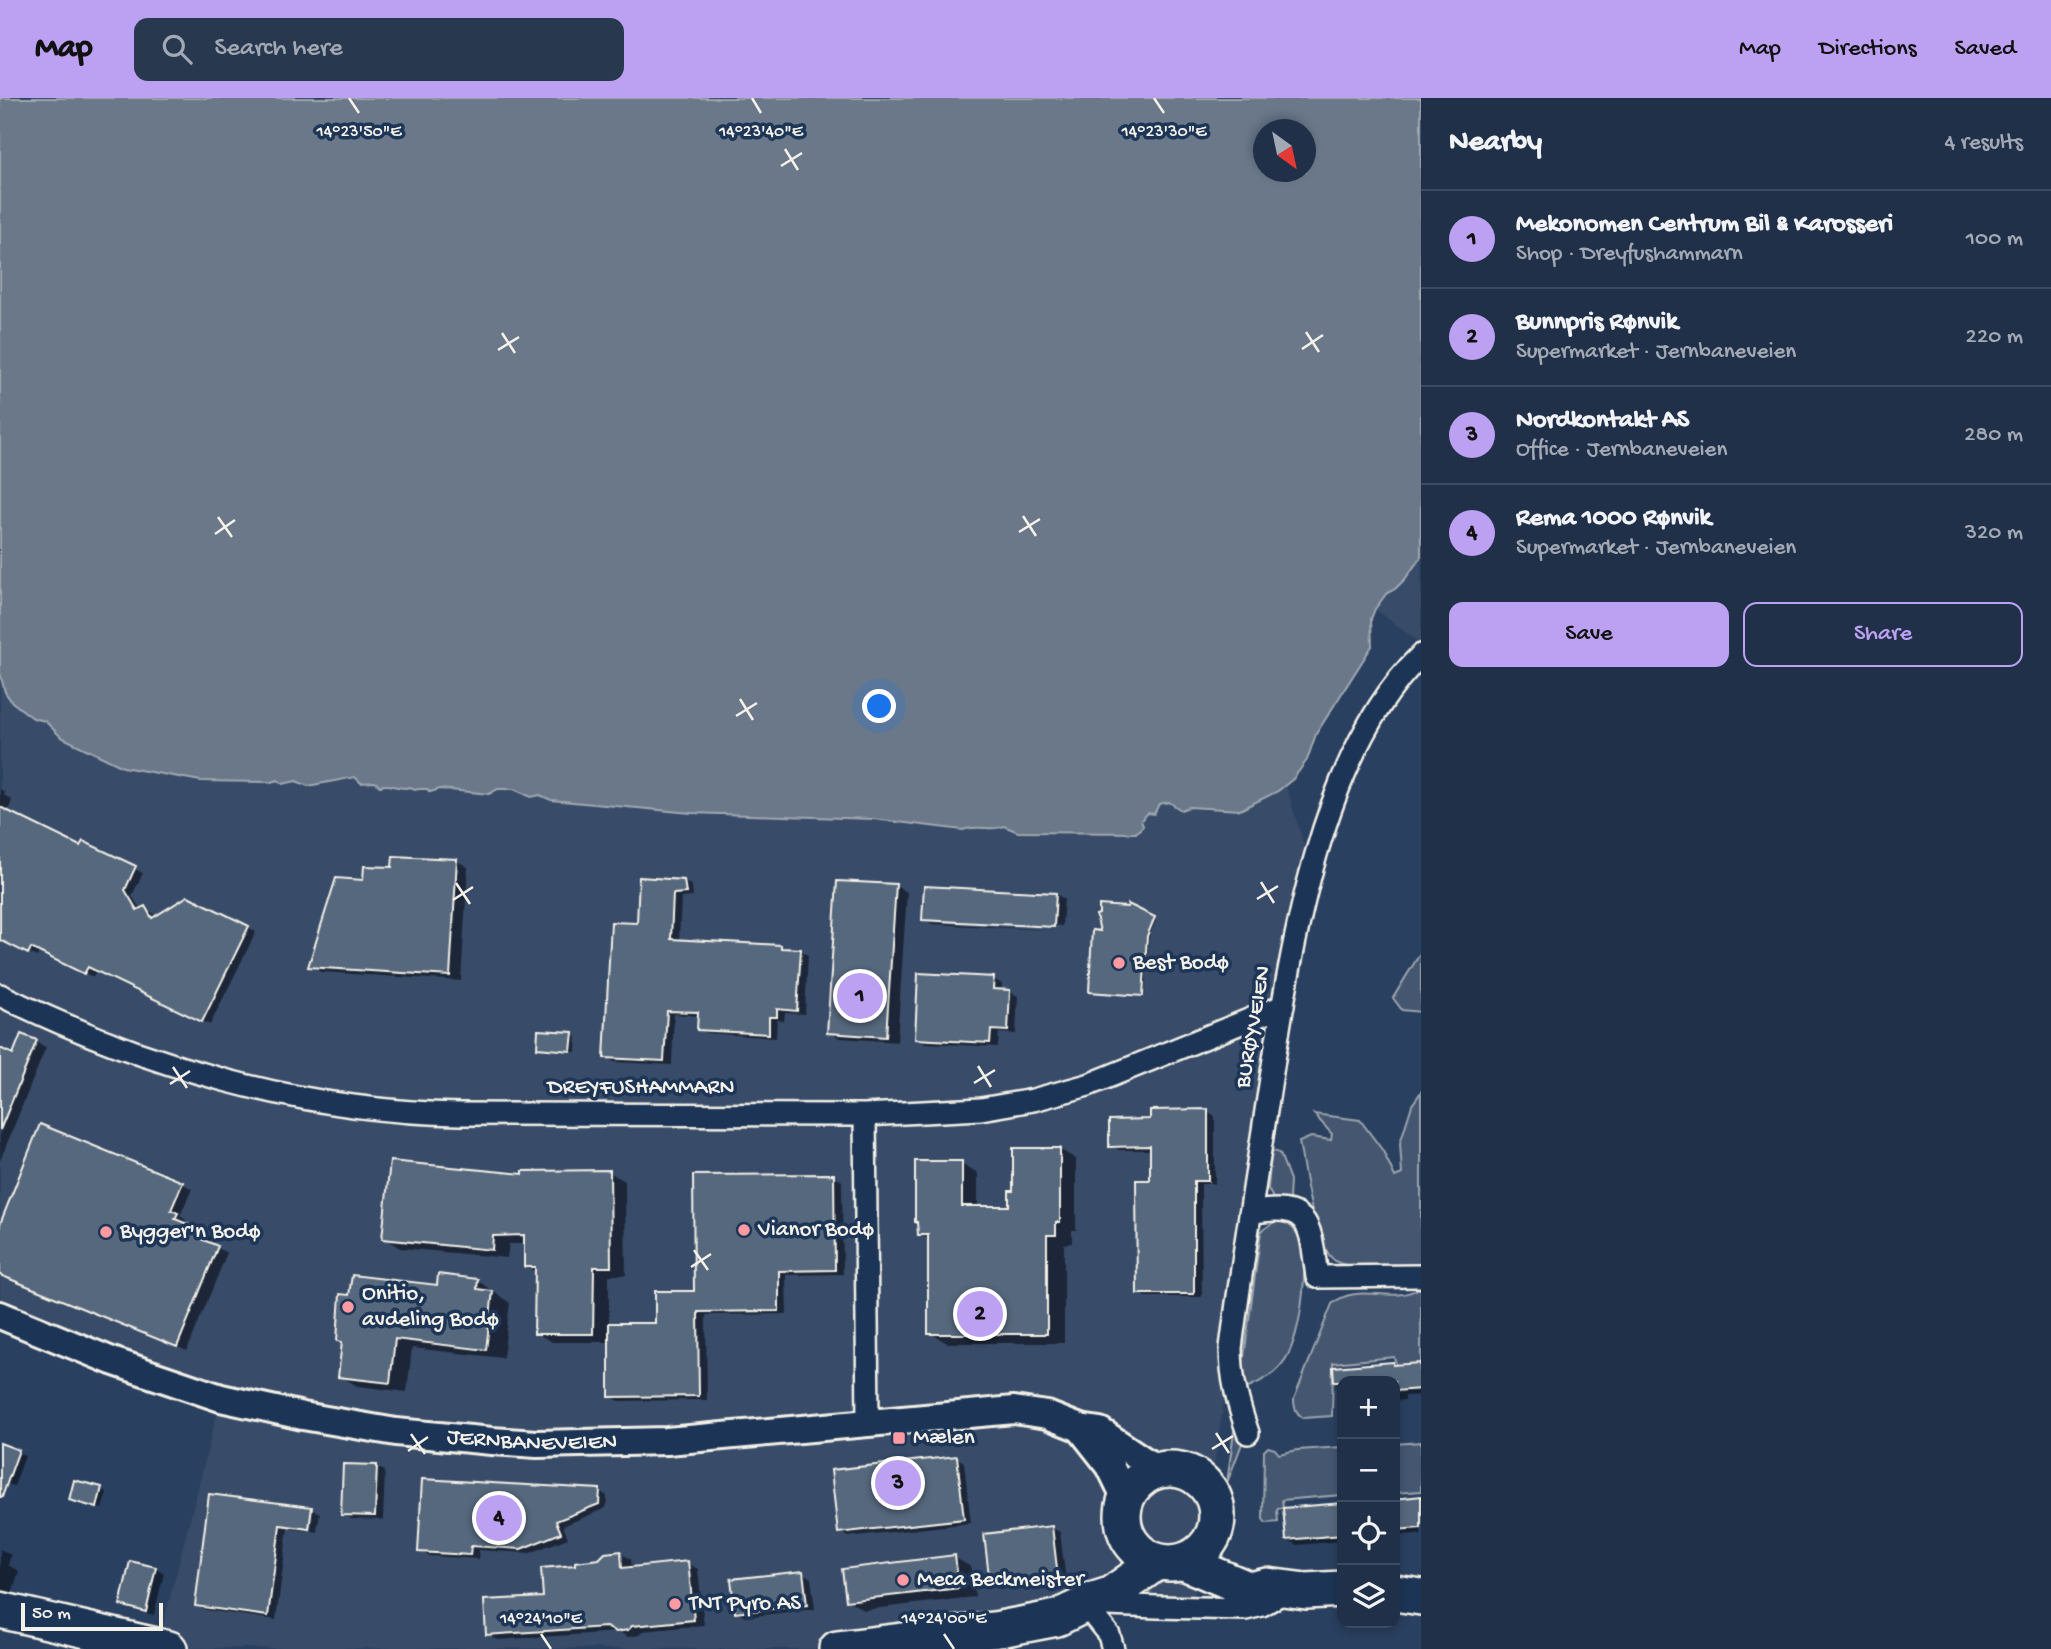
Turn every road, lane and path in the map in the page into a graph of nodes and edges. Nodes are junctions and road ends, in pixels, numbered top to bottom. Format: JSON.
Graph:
{"nodes":[{"id":1,"x":1421,"y":655,"type":"edge"},
{"id":2,"x":0,"y":995,"type":"edge"},
{"id":3,"x":1283,"y":1006,"type":"junction"},
{"id":4,"x":865,"y":1115,"type":"junction"},
{"id":5,"x":1250,"y":1213,"type":"junction"},
{"id":6,"x":1421,"y":1276,"type":"edge"},
{"id":7,"x":0,"y":1315,"type":"edge"},
{"id":8,"x":868,"y":1422,"type":"junction"},
{"id":9,"x":1080,"y":1428,"type":"junction"},
{"id":10,"x":1248,"y":1433,"type":"dead end"},
{"id":11,"x":1158,"y":1470,"type":"junction"},
{"id":12,"x":1126,"y":1499,"type":"junction"},
{"id":13,"x":1216,"y":1531,"type":"junction"},
{"id":14,"x":1157,"y":1556,"type":"junction"},
{"id":15,"x":1277,"y":1588,"type":"junction"},
{"id":16,"x":1337,"y":1589,"type":"edge"},
{"id":17,"x":1400,"y":1594,"type":"edge"},
{"id":18,"x":1421,"y":1597,"type":"edge"},
{"id":19,"x":1089,"y":1603,"type":"junction"},
{"id":20,"x":0,"y":1610,"type":"edge"},
{"id":21,"x":884,"y":1646,"type":"edge"},
{"id":22,"x":161,"y":1649,"type":"edge"},
{"id":23,"x":837,"y":1649,"type":"edge"},
{"id":24,"x":1113,"y":1649,"type":"edge"}],
"edges":[{"from":1,"to":3,"type":"street","name":"BURØYVEIEN"},
{"from":2,"to":4,"type":"street","name":"DREYFUSHAMMARN"},
{"from":3,"to":4,"type":"street","name":"DREYFUSHAMMARN"},
{"from":3,"to":5,"type":"street","name":"BURØYVEIEN"},
{"from":4,"to":8,"type":"street"},
{"from":5,"to":6,"type":"street"},
{"from":5,"to":10,"type":"street","name":"BURØYVEIEN"},
{"from":7,"to":8,"type":"street","name":"JERNBANEVEIEN"},
{"from":8,"to":9,"type":"street","name":"JERNBANEVEIEN"},
{"from":9,"to":11,"type":"street","name":"JERNBANEVEIEN"},
{"from":9,"to":12,"type":"street"},
{"from":11,"to":12,"type":"main road"},
{"from":11,"to":13,"type":"main road"},
{"from":12,"to":14,"type":"main road"},
{"from":13,"to":14,"type":"main road"},
{"from":13,"to":15,"type":"main road"},
{"from":14,"to":15,"type":"main road"},
{"from":14,"to":19,"type":"main road"},
{"from":15,"to":16,"type":"main road"},
{"from":15,"to":19,"type":"street"},
{"from":17,"to":18,"type":"main road"},
{"from":19,"to":21,"type":"main road"},
{"from":19,"to":24,"type":"street"},
{"from":20,"to":22,"type":"main road"},
{"from":21,"to":23,"type":"main road"}]}
